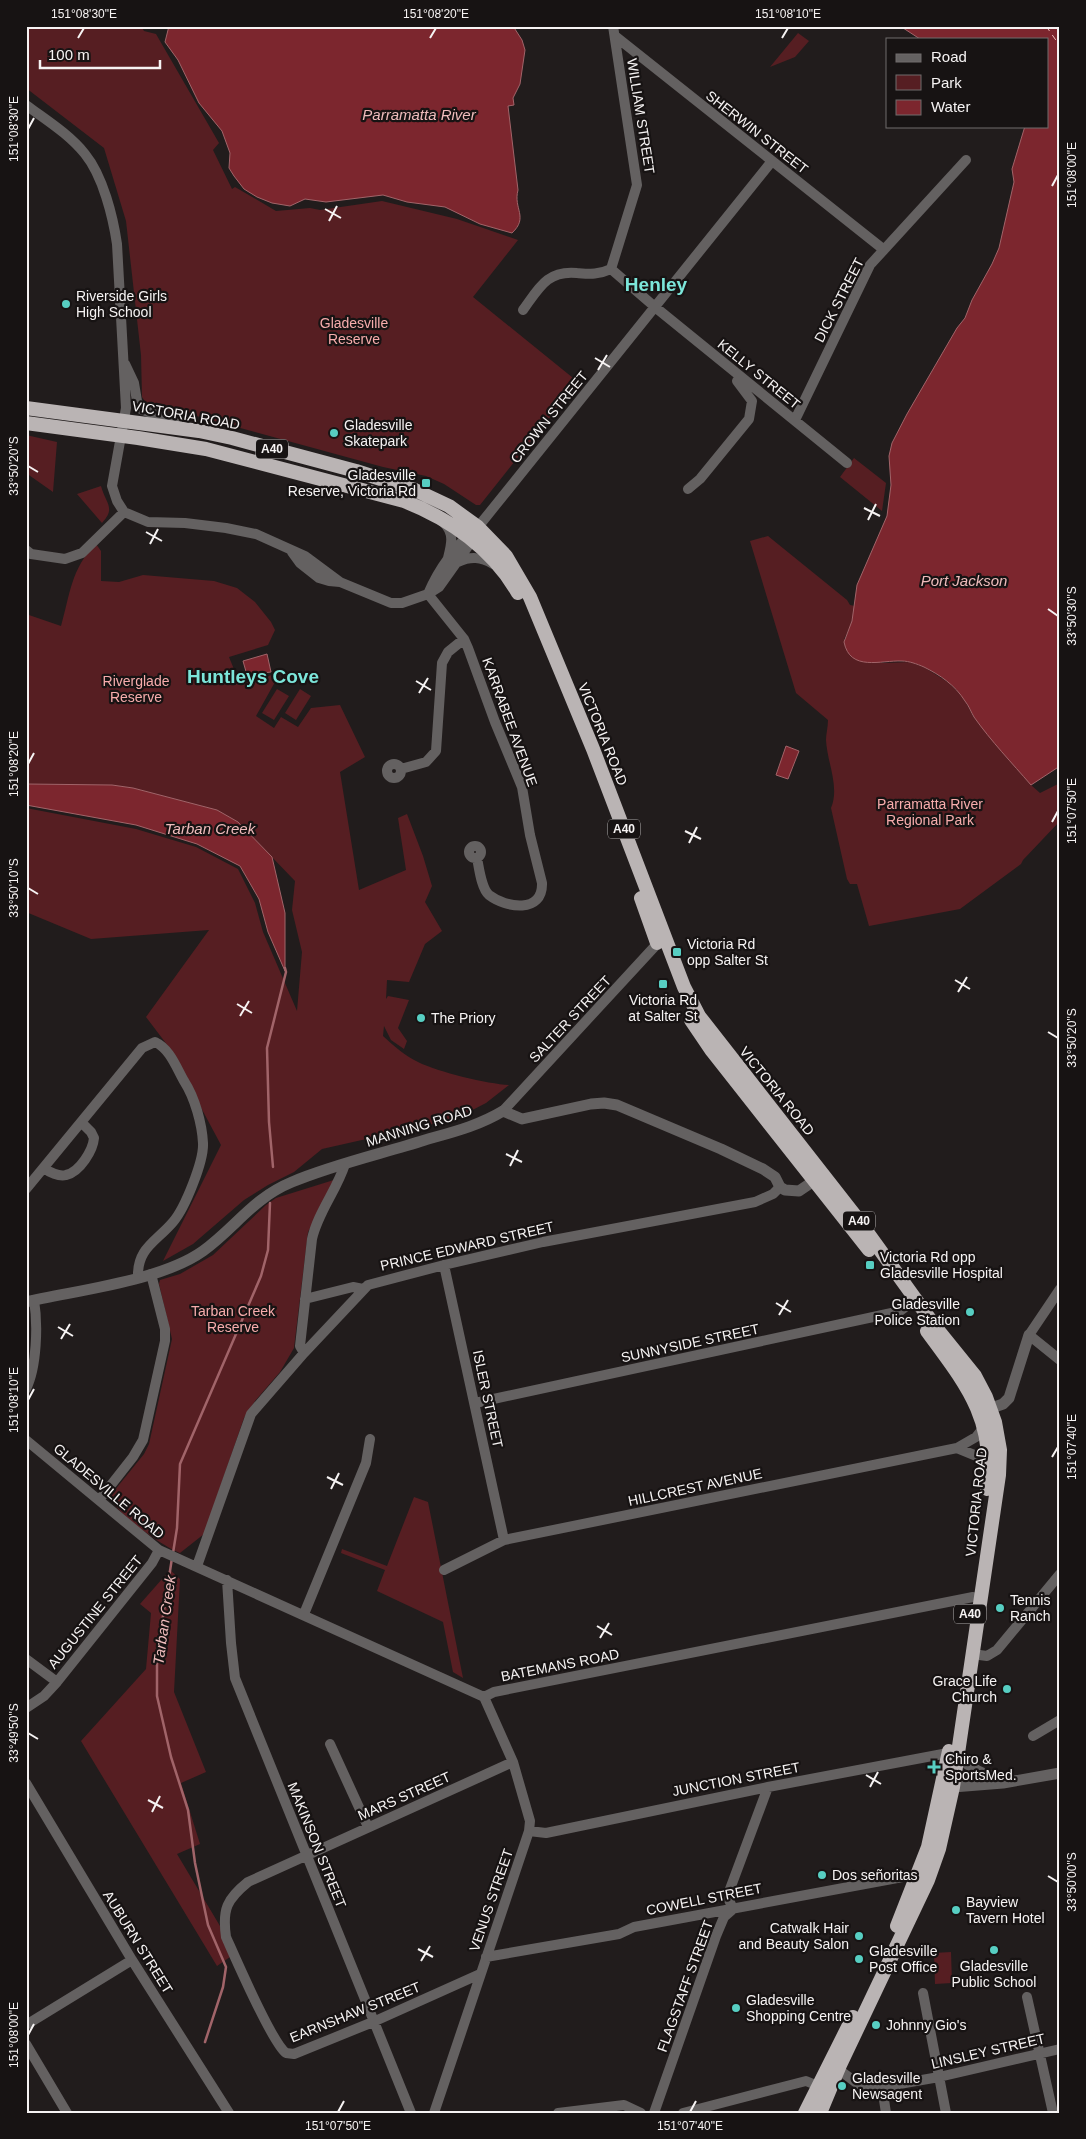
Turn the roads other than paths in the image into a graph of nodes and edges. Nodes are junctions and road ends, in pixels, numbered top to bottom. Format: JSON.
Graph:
{"nodes":[{"id":1,"x":614,"y":31,"type":"edge"},
{"id":2,"x":26,"y":105,"type":"edge"},
{"id":3,"x":966,"y":160,"type":"dead end"},
{"id":4,"x":772,"y":161,"type":"junction"},
{"id":5,"x":883,"y":249,"type":"junction"},
{"id":6,"x":611,"y":269,"type":"junction"},
{"id":7,"x":654,"y":307,"type":"junction"},
{"id":8,"x":523,"y":310,"type":"dead end"},
{"id":9,"x":122,"y":359,"type":"junction"},
{"id":10,"x":719,"y":359,"type":"junction"},
{"id":11,"x":26,"y":408,"type":"edge"},
{"id":12,"x":795,"y":420,"type":"junction"},
{"id":13,"x":125,"y":421,"type":"junction"},
{"id":14,"x":26,"y":423,"type":"edge"},
{"id":15,"x":200,"y":431,"type":"junction"},
{"id":16,"x":122,"y":436,"type":"junction"},
{"id":17,"x":847,"y":463,"type":"dead end"},
{"id":18,"x":688,"y":489,"type":"dead end"},
{"id":19,"x":124,"y":512,"type":"junction"},
{"id":20,"x":428,"y":512,"type":"junction"},
{"id":21,"x":473,"y":535,"type":"junction"},
{"id":22,"x":26,"y":550,"type":"edge"},
{"id":23,"x":457,"y":562,"type":"junction"},
{"id":24,"x":446,"y":564,"type":"junction"},
{"id":25,"x":505,"y":572,"type":"junction"},
{"id":26,"x":428,"y":594,"type":"junction"},
{"id":27,"x":464,"y":639,"type":"junction"},
{"id":28,"x":401,"y":769,"type":"dead end"},
{"id":29,"x":477,"y":858,"type":"dead end"},
{"id":30,"x":657,"y":944,"type":"junction"},
{"id":31,"x":503,"y":1111,"type":"junction"},
{"id":32,"x":81,"y":1122,"type":"junction"},
{"id":33,"x":345,"y":1164,"type":"junction"},
{"id":34,"x":44,"y":1168,"type":"junction"},
{"id":35,"x":819,"y":1178,"type":"junction"},
{"id":36,"x":780,"y":1187,"type":"junction"},
{"id":37,"x":26,"y":1189,"type":"edge"},
{"id":38,"x":444,"y":1265,"type":"junction"},
{"id":39,"x":151,"y":1274,"type":"junction"},
{"id":40,"x":138,"y":1277,"type":"junction"},
{"id":41,"x":1060,"y":1289,"type":"edge"},
{"id":42,"x":362,"y":1290,"type":"junction"},
{"id":43,"x":305,"y":1299,"type":"junction"},
{"id":44,"x":30,"y":1301,"type":"edge"},
{"id":45,"x":908,"y":1305,"type":"junction"},
{"id":46,"x":1029,"y":1335,"type":"junction"},
{"id":47,"x":304,"y":1353,"type":"junction"},
{"id":48,"x":1060,"y":1360,"type":"edge"},
{"id":49,"x":26,"y":1389,"type":"edge"},
{"id":50,"x":475,"y":1402,"type":"junction"},
{"id":51,"x":985,"y":1410,"type":"junction"},
{"id":52,"x":984,"y":1427,"type":"junction"},
{"id":53,"x":370,"y":1438,"type":"dead end"},
{"id":54,"x":26,"y":1440,"type":"edge"},
{"id":55,"x":957,"y":1448,"type":"junction"},
{"id":56,"x":989,"y":1466,"type":"junction"},
{"id":57,"x":100,"y":1499,"type":"junction"},
{"id":58,"x":504,"y":1540,"type":"junction"},
{"id":59,"x":161,"y":1551,"type":"junction"},
{"id":60,"x":197,"y":1566,"type":"junction"},
{"id":61,"x":444,"y":1570,"type":"dead end"},
{"id":62,"x":1060,"y":1574,"type":"edge"},
{"id":63,"x":227,"y":1580,"type":"junction"},
{"id":64,"x":973,"y":1597,"type":"junction"},
{"id":65,"x":304,"y":1614,"type":"junction"},
{"id":66,"x":972,"y":1654,"type":"junction"},
{"id":67,"x":26,"y":1659,"type":"edge"},
{"id":68,"x":57,"y":1682,"type":"junction"},
{"id":69,"x":484,"y":1697,"type":"junction"},
{"id":70,"x":26,"y":1708,"type":"edge"},
{"id":71,"x":1060,"y":1720,"type":"edge"},
{"id":72,"x":1033,"y":1736,"type":"dead end"},
{"id":73,"x":330,"y":1744,"type":"dead end"},
{"id":74,"x":953,"y":1750,"type":"junction"},
{"id":75,"x":513,"y":1762,"type":"junction"},
{"id":76,"x":1060,"y":1773,"type":"edge"},
{"id":77,"x":1012,"y":1780,"type":"junction"},
{"id":78,"x":949,"y":1782,"type":"junction"},
{"id":79,"x":26,"y":1783,"type":"edge"},
{"id":80,"x":768,"y":1787,"type":"junction"},
{"id":81,"x":368,"y":1827,"type":"junction"},
{"id":82,"x":528,"y":1831,"type":"junction"},
{"id":83,"x":306,"y":1855,"type":"junction"},
{"id":84,"x":923,"y":1879,"type":"junction"},
{"id":85,"x":733,"y":1909,"type":"junction"},
{"id":86,"x":486,"y":1957,"type":"junction"},
{"id":87,"x":132,"y":1960,"type":"junction"},
{"id":88,"x":480,"y":1974,"type":"junction"},
{"id":89,"x":923,"y":1993,"type":"dead end"},
{"id":90,"x":1027,"y":1997,"type":"dead end"},
{"id":91,"x":373,"y":2022,"type":"junction"},
{"id":92,"x":26,"y":2025,"type":"edge"},
{"id":93,"x":26,"y":2044,"type":"edge"},
{"id":94,"x":1060,"y":2048,"type":"edge"},
{"id":95,"x":1039,"y":2053,"type":"junction"},
{"id":96,"x":838,"y":2069,"type":"junction"},
{"id":97,"x":939,"y":2077,"type":"junction"},
{"id":98,"x":818,"y":2086,"type":"junction"},
{"id":99,"x":882,"y":2088,"type":"junction"},
{"id":100,"x":67,"y":2113,"type":"edge"},
{"id":101,"x":230,"y":2113,"type":"edge"},
{"id":102,"x":411,"y":2113,"type":"edge"},
{"id":103,"x":434,"y":2113,"type":"edge"},
{"id":104,"x":558,"y":2113,"type":"edge"},
{"id":105,"x":641,"y":2113,"type":"edge"},
{"id":106,"x":654,"y":2113,"type":"edge"},
{"id":107,"x":683,"y":2113,"type":"edge"},
{"id":108,"x":805,"y":2113,"type":"edge"},
{"id":109,"x":820,"y":2113,"type":"edge"},
{"id":110,"x":886,"y":2113,"type":"edge"},
{"id":111,"x":946,"y":2113,"type":"edge"},
{"id":112,"x":1052,"y":2113,"type":"edge"}],
"edges":[{"from":1,"to":4,"type":"street","name":"SHERWIN STREET"},
{"from":1,"to":6,"type":"street","name":"WILLIAM STREET"},
{"from":2,"to":9,"type":"street"},
{"from":3,"to":5,"type":"street","name":"DICK STREET"},
{"from":4,"to":5,"type":"street","name":"SHERWIN STREET"},
{"from":4,"to":7,"type":"street","name":"CROWN STREET"},
{"from":5,"to":12,"type":"street","name":"DICK STREET"},
{"from":6,"to":7,"type":"street"},
{"from":6,"to":8,"type":"street"},
{"from":7,"to":10,"type":"street","name":"KELLY STREET"},
{"from":7,"to":21,"type":"street","name":"CROWN STREET"},
{"from":9,"to":13,"type":"street"},
{"from":9,"to":15,"type":"street"},
{"from":10,"to":12,"type":"street","name":"KELLY STREET"},
{"from":10,"to":18,"type":"street"},
{"from":11,"to":13,"type":"highway","name":"VICTORIA ROAD","number":"A40"},
{"from":12,"to":17,"type":"street","name":"KELLY STREET"},
{"from":13,"to":15,"type":"highway","name":"VICTORIA ROAD","number":"A40"},
{"from":13,"to":16,"type":"street"},
{"from":14,"to":16,"type":"highway","name":"VICTORIA ROAD","number":"A40"},
{"from":15,"to":21,"type":"highway","name":"VICTORIA ROAD","number":"A40"},
{"from":16,"to":19,"type":"street"},
{"from":16,"to":20,"type":"highway","name":"VICTORIA ROAD","number":"A40"},
{"from":19,"to":22,"type":"street"},
{"from":19,"to":26,"type":"street"},
{"from":20,"to":21,"type":"highway","name":"VICTORIA ROAD","number":"A40"},
{"from":20,"to":24,"type":"street"},
{"from":21,"to":23,"type":"street"},
{"from":21,"to":24,"type":"street"},
{"from":21,"to":25,"type":"highway","name":"VICTORIA ROAD","number":"A40"},
{"from":21,"to":35,"type":"highway","name":"VICTORIA ROAD","number":"A40"},
{"from":23,"to":25,"type":"street"},
{"from":23,"to":26,"type":"street"},
{"from":24,"to":26,"type":"street"},
{"from":25,"to":30,"type":"highway","name":"VICTORIA ROAD","number":"A40"},
{"from":26,"to":27,"type":"street","name":"KARRABEE AVENUE"},
{"from":27,"to":28,"type":"street"},
{"from":27,"to":29,"type":"street","name":"KARRABEE AVENUE"},
{"from":30,"to":31,"type":"street","name":"SALTER STREET"},
{"from":30,"to":35,"type":"highway","name":"VICTORIA ROAD","number":"A40"},
{"from":31,"to":33,"type":"street","name":"MANNING ROAD"},
{"from":31,"to":36,"type":"street"},
{"from":32,"to":34,"type":"street"},
{"from":32,"to":34,"type":"street"},
{"from":32,"to":40,"type":"street"},
{"from":33,"to":39,"type":"street","name":"MANNING ROAD"},
{"from":33,"to":43,"type":"street"},
{"from":34,"to":37,"type":"street"},
{"from":35,"to":36,"type":"street"},
{"from":35,"to":45,"type":"highway","name":"VICTORIA ROAD","number":"A40"},
{"from":35,"to":51,"type":"highway","name":"VICTORIA ROAD","number":"A40"},
{"from":36,"to":38,"type":"street","name":"PRINCE EDWARD STREET"},
{"from":38,"to":42,"type":"street","name":"PRINCE EDWARD STREET"},
{"from":38,"to":50,"type":"street","name":"ISLER STREET"},
{"from":39,"to":40,"type":"street","name":"MANNING ROAD"},
{"from":39,"to":57,"type":"street"},
{"from":40,"to":44,"type":"street","name":"MANNING ROAD"},
{"from":41,"to":46,"type":"street"},
{"from":42,"to":43,"type":"street"},
{"from":42,"to":47,"type":"street","name":"PRINCE EDWARD STREET"},
{"from":43,"to":47,"type":"street"},
{"from":44,"to":49,"type":"street"},
{"from":45,"to":50,"type":"street","name":"SUNNYSIDE STREET"},
{"from":45,"to":51,"type":"highway","name":"VICTORIA ROAD","number":"A40"},
{"from":46,"to":48,"type":"street"},
{"from":46,"to":51,"type":"street"},
{"from":47,"to":60,"type":"street","name":"PRINCE EDWARD STREET"},
{"from":50,"to":58,"type":"street","name":"ISLER STREET"},
{"from":51,"to":52,"type":"highway","name":"VICTORIA ROAD","number":"A40"},
{"from":51,"to":66,"type":"highway","name":"VICTORIA ROAD","number":"A40"},
{"from":52,"to":55,"type":"street"},
{"from":52,"to":56,"type":"highway","name":"VICTORIA ROAD","number":"A40"},
{"from":53,"to":65,"type":"street"},
{"from":54,"to":57,"type":"street","name":"GLADESVILLE ROAD"},
{"from":55,"to":56,"type":"street"},
{"from":55,"to":58,"type":"street","name":"HILLCREST AVENUE"},
{"from":56,"to":64,"type":"highway","name":"VICTORIA ROAD","number":"A40"},
{"from":57,"to":59,"type":"street","name":"GLADESVILLE ROAD"},
{"from":58,"to":61,"type":"street","name":"HILLCREST AVENUE"},
{"from":59,"to":60,"type":"street","name":"GLADESVILLE ROAD"},
{"from":59,"to":68,"type":"street","name":"AUGUSTINE STREET"},
{"from":60,"to":63,"type":"street"},
{"from":62,"to":66,"type":"street"},
{"from":63,"to":65,"type":"street"},
{"from":63,"to":83,"type":"street","name":"MAKINSON STREET"},
{"from":64,"to":69,"type":"street","name":"BATEMANS ROAD"},
{"from":64,"to":74,"type":"highway","name":"VICTORIA ROAD","number":"A40"},
{"from":65,"to":69,"type":"street"},
{"from":66,"to":74,"type":"highway","name":"VICTORIA ROAD","number":"A40"},
{"from":67,"to":68,"type":"street"},
{"from":68,"to":70,"type":"street","name":"AUGUSTINE STREET"},
{"from":69,"to":75,"type":"street","name":"VENUS STREET"},
{"from":71,"to":72,"type":"street"},
{"from":73,"to":81,"type":"street"},
{"from":74,"to":77,"type":"street"},
{"from":74,"to":78,"type":"highway","name":"VICTORIA ROAD","number":"A40"},
{"from":74,"to":80,"type":"street","name":"JUNCTION STREET"},
{"from":75,"to":81,"type":"street","name":"MARS STREET"},
{"from":75,"to":82,"type":"street","name":"VENUS STREET"},
{"from":76,"to":77,"type":"street"},
{"from":77,"to":78,"type":"street"},
{"from":78,"to":84,"type":"highway","name":"VICTORIA ROAD","number":"A40"},
{"from":79,"to":87,"type":"street","name":"AUBURN STREET"},
{"from":80,"to":82,"type":"street","name":"JUNCTION STREET"},
{"from":80,"to":85,"type":"street"},
{"from":81,"to":83,"type":"street","name":"MARS STREET"},
{"from":82,"to":86,"type":"street","name":"VENUS STREET"},
{"from":83,"to":91,"type":"street","name":"MAKINSON STREET"},
{"from":83,"to":91,"type":"street","name":"EARNSHAW STREET"},
{"from":84,"to":85,"type":"street","name":"COWELL STREET"},
{"from":84,"to":96,"type":"highway","name":"VICTORIA ROAD","number":"A40"},
{"from":84,"to":98,"type":"highway","name":"VICTORIA ROAD","number":"A40"},
{"from":85,"to":86,"type":"street","name":"COWELL STREET"},
{"from":85,"to":106,"type":"street","name":"FLAGSTAFF STREET"},
{"from":86,"to":88,"type":"street","name":"VENUS STREET"},
{"from":87,"to":92,"type":"street"},
{"from":87,"to":101,"type":"street","name":"AUBURN STREET"},
{"from":88,"to":91,"type":"street","name":"EARNSHAW STREET"},
{"from":88,"to":103,"type":"street","name":"VENUS STREET"},
{"from":89,"to":97,"type":"street"},
{"from":90,"to":95,"type":"street"},
{"from":91,"to":102,"type":"street","name":"MAKINSON STREET"},
{"from":93,"to":100,"type":"street"},
{"from":94,"to":95,"type":"street","name":"LINSLEY STREET"},
{"from":95,"to":97,"type":"street","name":"LINSLEY STREET"},
{"from":95,"to":112,"type":"street"},
{"from":96,"to":99,"type":"street","name":"LINSLEY STREET"},
{"from":96,"to":109,"type":"highway","name":"VICTORIA ROAD","number":"A40"},
{"from":97,"to":99,"type":"street","name":"LINSLEY STREET"},
{"from":97,"to":111,"type":"street"},
{"from":98,"to":107,"type":"street"},
{"from":98,"to":108,"type":"highway","name":"VICTORIA ROAD","number":"A40"},
{"from":99,"to":110,"type":"street"},
{"from":104,"to":105,"type":"street"}]}
